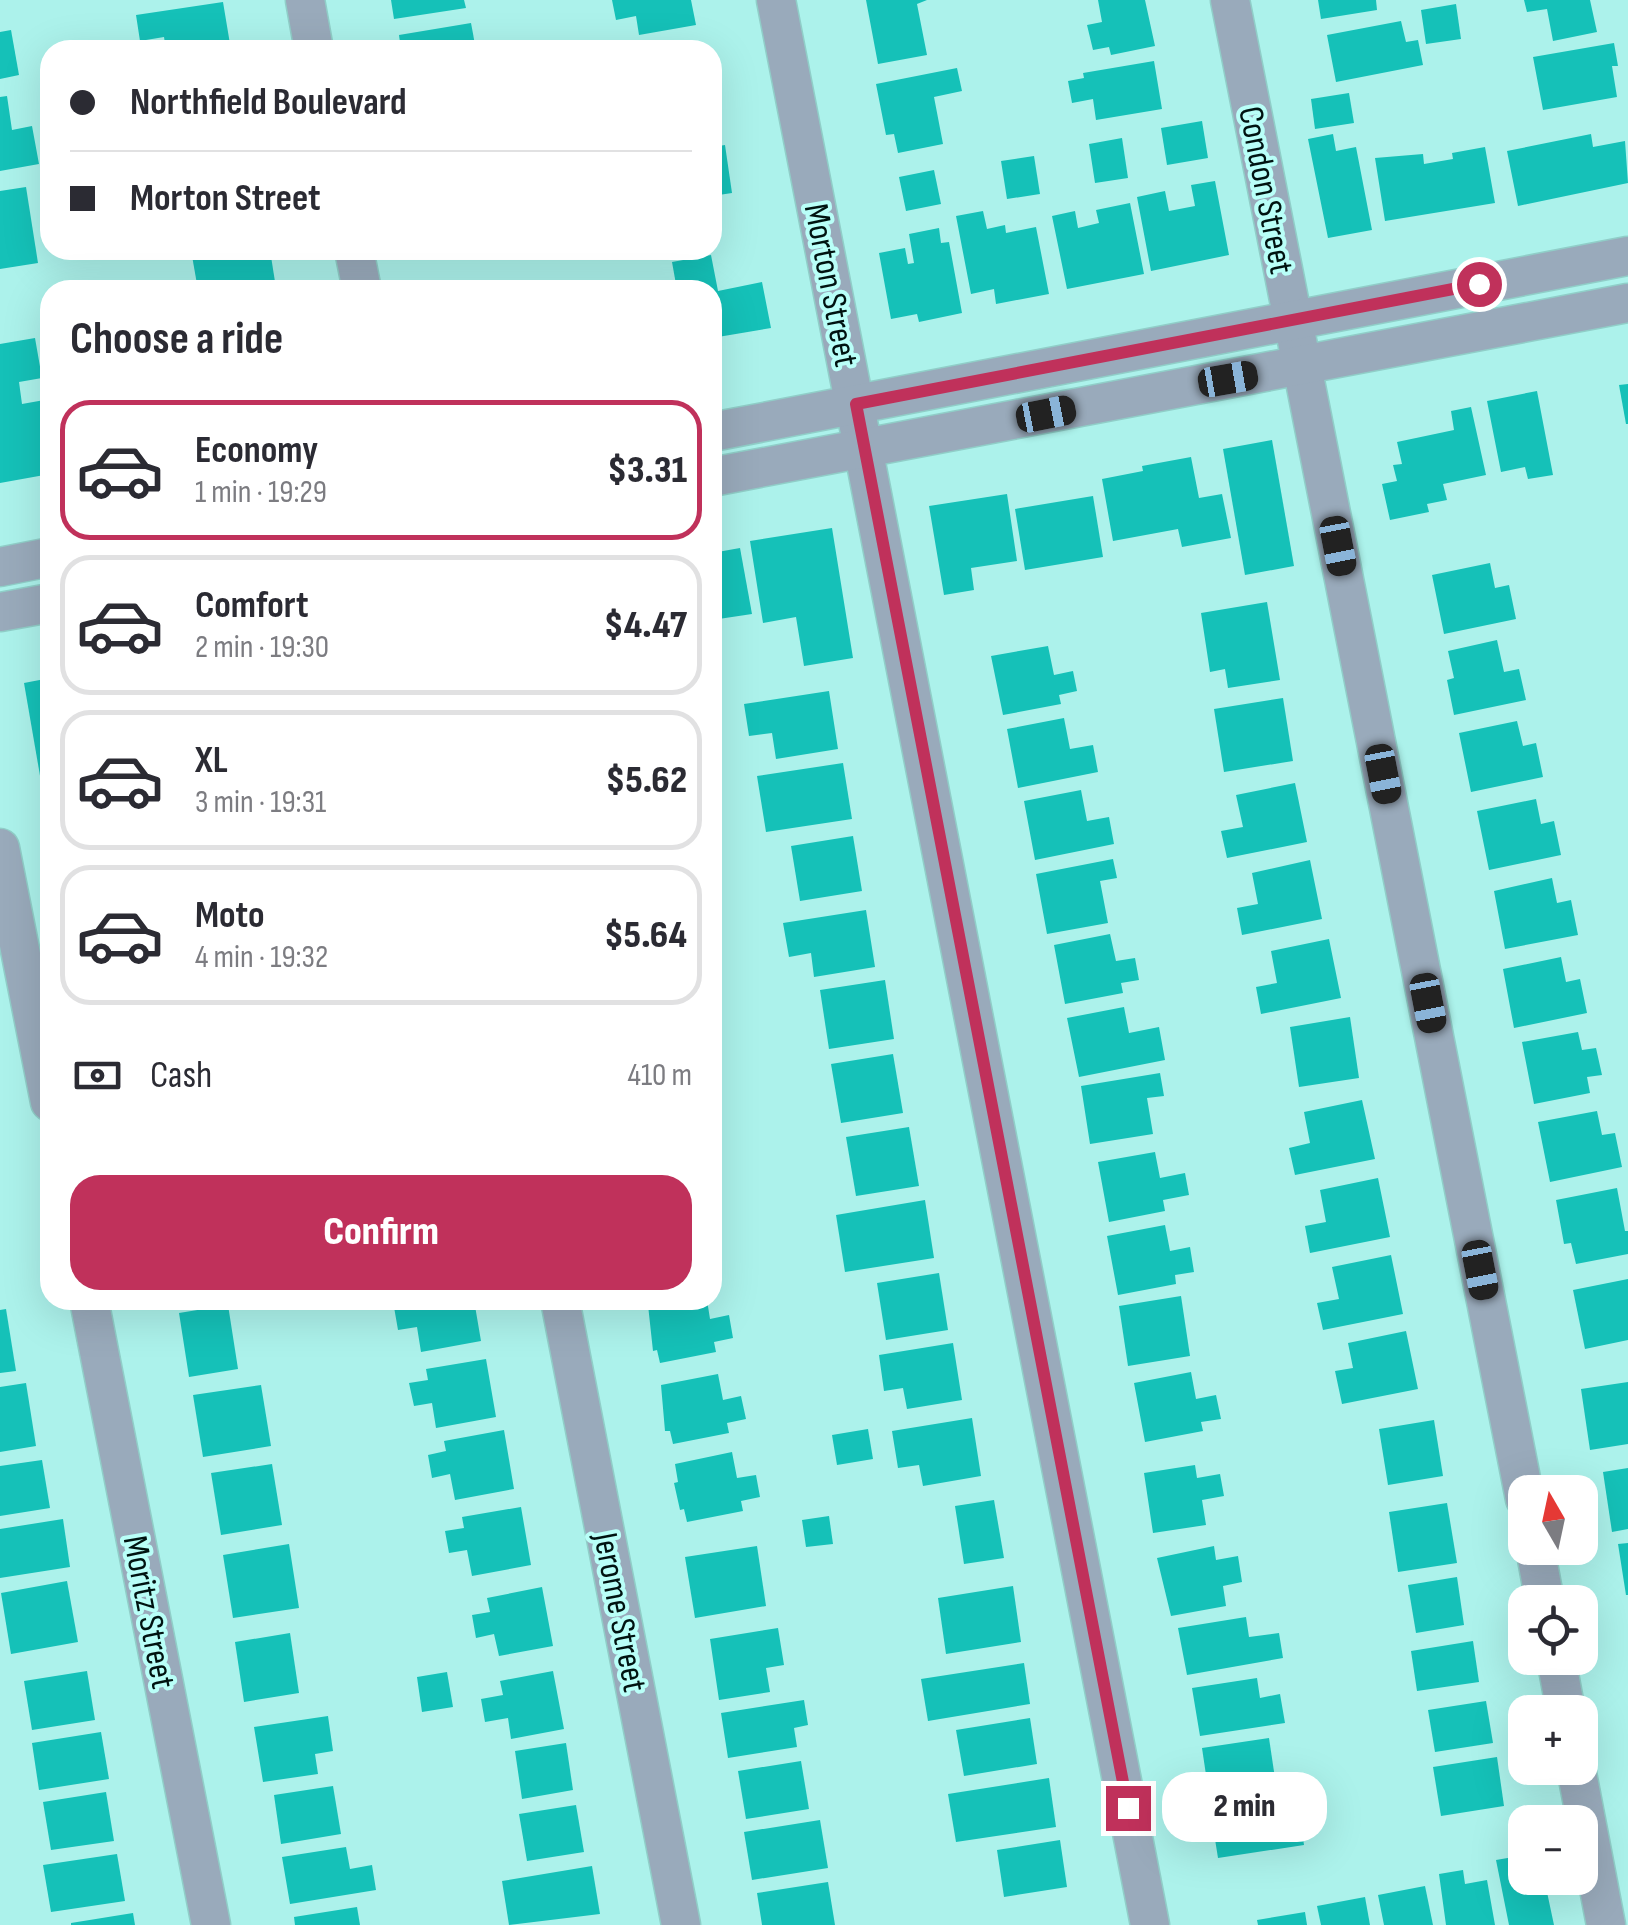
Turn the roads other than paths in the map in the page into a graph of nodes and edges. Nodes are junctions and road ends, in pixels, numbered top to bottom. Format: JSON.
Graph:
{"nodes":[{"id":1,"x":305,"y":0,"type":"edge"},
{"id":2,"x":776,"y":0,"type":"edge"},
{"id":3,"x":1230,"y":0,"type":"edge"},
{"id":4,"x":312,"y":40,"type":"edge"},
{"id":5,"x":1628,"y":256,"type":"edge"},
{"id":6,"x":1628,"y":302,"type":"edge"},
{"id":7,"x":1294,"y":320,"type":"junction"},
{"id":8,"x":1302,"y":365,"type":"junction"},
{"id":9,"x":856,"y":404,"type":"junction"},
{"id":10,"x":722,"y":430,"type":"edge"},
{"id":11,"x":865,"y":448,"type":"junction"},
{"id":12,"x":722,"y":475,"type":"edge"},
{"id":13,"x":40,"y":560,"type":"edge"},
{"id":14,"x":0,"y":567,"type":"edge"},
{"id":15,"x":40,"y":605,"type":"edge"},
{"id":16,"x":0,"y":612,"type":"edge"},
{"id":17,"x":0,"y":848,"type":"edge"},
{"id":18,"x":40,"y":1051,"type":"edge"},
{"id":19,"x":91,"y":1310,"type":"edge"},
{"id":20,"x":562,"y":1310,"type":"edge"},
{"id":21,"x":1520,"y":1475,"type":"edge"},
{"id":22,"x":1579,"y":1785,"type":"edge"},
{"id":23,"x":211,"y":1925,"type":"edge"},
{"id":24,"x":681,"y":1925,"type":"edge"},
{"id":25,"x":1150,"y":1925,"type":"edge"},
{"id":26,"x":1606,"y":1925,"type":"edge"}],
"edges":[{"from":1,"to":4,"type":"street"},
{"from":2,"to":9,"type":"street","name":"Morton Street"},
{"from":3,"to":7,"type":"street","name":"Condon Street"},
{"from":5,"to":7,"type":"street"},
{"from":6,"to":8,"type":"street"},
{"from":7,"to":8,"type":"street","name":"Condon Street"},
{"from":7,"to":9,"type":"street"},
{"from":8,"to":11,"type":"street"},
{"from":8,"to":21,"type":"street","name":"Condon Street"},
{"from":9,"to":10,"type":"street"},
{"from":9,"to":11,"type":"street","name":"Morton Street"},
{"from":11,"to":12,"type":"street"},
{"from":11,"to":25,"type":"street","name":"Morton Street"},
{"from":13,"to":14,"type":"street"},
{"from":15,"to":16,"type":"street"},
{"from":17,"to":18,"type":"street"},
{"from":19,"to":23,"type":"street","name":"Moritz Street"},
{"from":20,"to":24,"type":"street","name":"Jerome Street"},
{"from":22,"to":26,"type":"street"}]}
